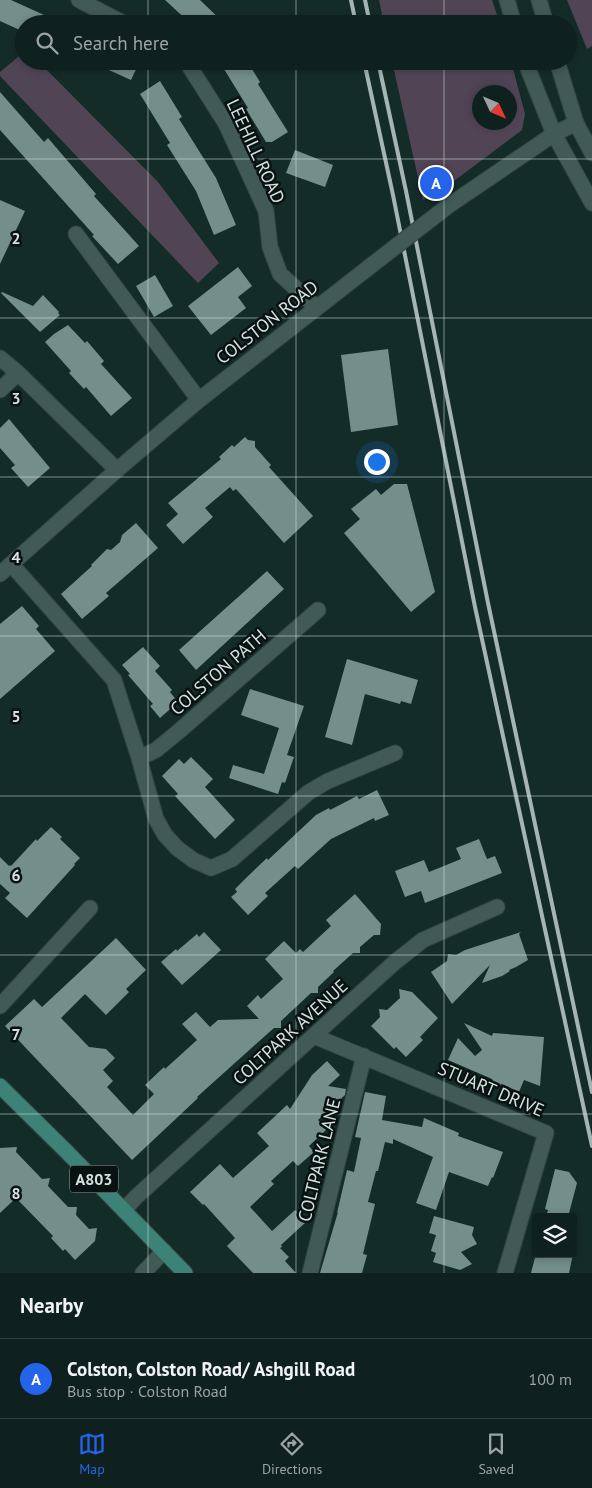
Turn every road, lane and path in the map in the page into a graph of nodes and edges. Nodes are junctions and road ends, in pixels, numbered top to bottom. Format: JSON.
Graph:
{"nodes":[{"id":1,"x":79,"y":0,"type":"edge"},
{"id":2,"x":507,"y":0,"type":"edge"},
{"id":3,"x":539,"y":0,"type":"edge"},
{"id":4,"x":108,"y":15,"type":"edge"},
{"id":5,"x":511,"y":15,"type":"edge"},
{"id":6,"x":543,"y":15,"type":"edge"},
{"id":7,"x":192,"y":70,"type":"edge"},
{"id":8,"x":529,"y":70,"type":"edge"},
{"id":9,"x":560,"y":70,"type":"edge"},
{"id":10,"x":576,"y":123,"type":"junction"},
{"id":11,"x":554,"y":134,"type":"junction"},
{"id":12,"x":592,"y":153,"type":"edge"},
{"id":13,"x":592,"y":203,"type":"edge"},
{"id":14,"x":76,"y":234,"type":"dead end"},
{"id":15,"x":316,"y":307,"type":"junction"},
{"id":16,"x":0,"y":358,"type":"edge"},
{"id":17,"x":18,"y":373,"type":"junction"},
{"id":18,"x":0,"y":390,"type":"edge"},
{"id":19,"x":199,"y":400,"type":"junction"},
{"id":20,"x":117,"y":470,"type":"junction"},
{"id":21,"x":6,"y":569,"type":"edge"},
{"id":22,"x":318,"y":610,"type":"dead end"},
{"id":23,"x":395,"y":753,"type":"dead end"},
{"id":24,"x":139,"y":758,"type":"junction"},
{"id":25,"x":497,"y":907,"type":"dead end"},
{"id":26,"x":90,"y":908,"type":"dead end"},
{"id":27,"x":0,"y":1006,"type":"edge"},
{"id":28,"x":314,"y":1036,"type":"junction"},
{"id":29,"x":364,"y":1056,"type":"junction"},
{"id":30,"x":0,"y":1086,"type":"edge"},
{"id":31,"x":124,"y":1210,"type":"junction"},
{"id":32,"x":164,"y":1251,"type":"junction"},
{"id":33,"x":143,"y":1273,"type":"edge"},
{"id":34,"x":185,"y":1273,"type":"edge"},
{"id":35,"x":310,"y":1273,"type":"edge"},
{"id":36,"x":505,"y":1273,"type":"edge"}],
"edges":[{"from":1,"to":4,"type":"street"},
{"from":2,"to":5,"type":"street"},
{"from":3,"to":6,"type":"street"},
{"from":7,"to":15,"type":"street","name":"LEEHILL ROAD"},
{"from":8,"to":11,"type":"street"},
{"from":9,"to":10,"type":"street"},
{"from":10,"to":11,"type":"street","name":"COLSTON ROAD"},
{"from":10,"to":12,"type":"street"},
{"from":11,"to":13,"type":"street"},
{"from":11,"to":15,"type":"street","name":"COLSTON ROAD","bridge":true},
{"from":14,"to":19,"type":"street"},
{"from":15,"to":19,"type":"street","name":"COLSTON ROAD"},
{"from":16,"to":17,"type":"street"},
{"from":17,"to":18,"type":"street"},
{"from":17,"to":20,"type":"street"},
{"from":19,"to":20,"type":"street","name":"COLSTON ROAD"},
{"from":20,"to":21,"type":"street","name":"COLSTON ROAD"},
{"from":21,"to":24,"type":"street"},
{"from":22,"to":24,"type":"street","name":"COLSTON PATH"},
{"from":23,"to":24,"type":"street"},
{"from":25,"to":28,"type":"street","name":"COLTPARK AVENUE"},
{"from":26,"to":27,"type":"street"},
{"from":28,"to":29,"type":"street","name":"STUART DRIVE"},
{"from":28,"to":31,"type":"street","name":"COLTPARK AVENUE"},
{"from":29,"to":35,"type":"street","name":"COLTPARK LANE"},
{"from":29,"to":36,"type":"street","name":"STUART DRIVE"},
{"from":30,"to":31,"type":"main road","number":"A803"},
{"from":31,"to":32,"type":"main road","number":"A803"},
{"from":32,"to":33,"type":"street"},
{"from":32,"to":34,"type":"main road","number":"A803"}]}
